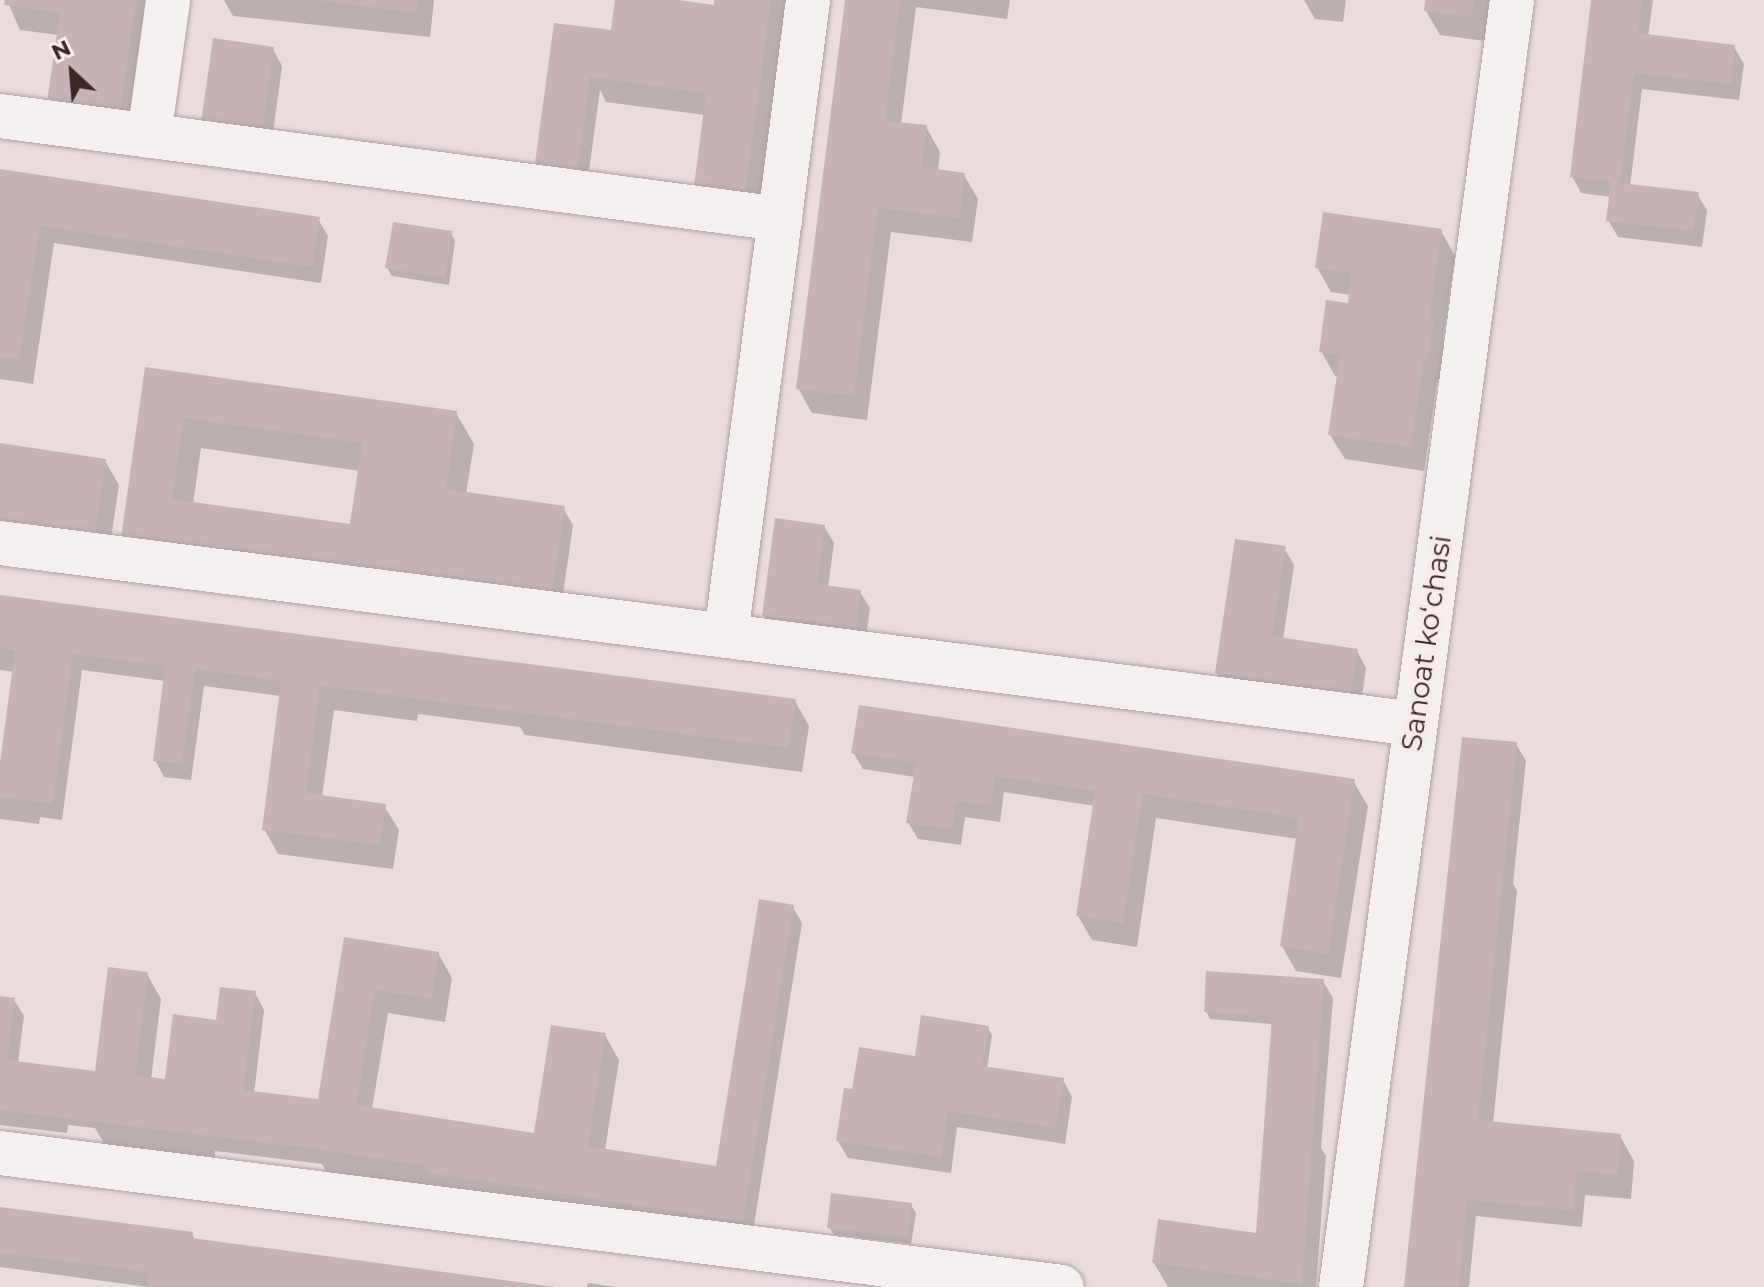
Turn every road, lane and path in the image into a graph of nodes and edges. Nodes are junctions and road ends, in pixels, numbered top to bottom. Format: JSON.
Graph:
{"nodes":[{"id":1,"x":168,"y":0,"type":"edge"},
{"id":2,"x":808,"y":0,"type":"edge"},
{"id":3,"x":1512,"y":0,"type":"edge"},
{"id":4,"x":0,"y":116,"type":"edge"},
{"id":5,"x":149,"y":136,"type":"junction"},
{"id":6,"x":780,"y":219,"type":"junction"},
{"id":7,"x":0,"y":543,"type":"edge"},
{"id":8,"x":726,"y":636,"type":"junction"},
{"id":9,"x":1415,"y":724,"type":"junction"},
{"id":10,"x":0,"y":1153,"type":"edge"},
{"id":11,"x":1062,"y":1287,"type":"edge"},
{"id":12,"x":1341,"y":1287,"type":"edge"}],
"edges":[{"from":1,"to":5,"type":"street"},
{"from":2,"to":6,"type":"street"},
{"from":3,"to":9,"type":"street","name":"Sanoat koʻchasi"},
{"from":4,"to":5,"type":"street"},
{"from":5,"to":6,"type":"street"},
{"from":6,"to":8,"type":"street"},
{"from":7,"to":8,"type":"street"},
{"from":8,"to":9,"type":"street"},
{"from":9,"to":12,"type":"street","name":"Sanoat koʻchasi"},
{"from":10,"to":11,"type":"street"}]}
